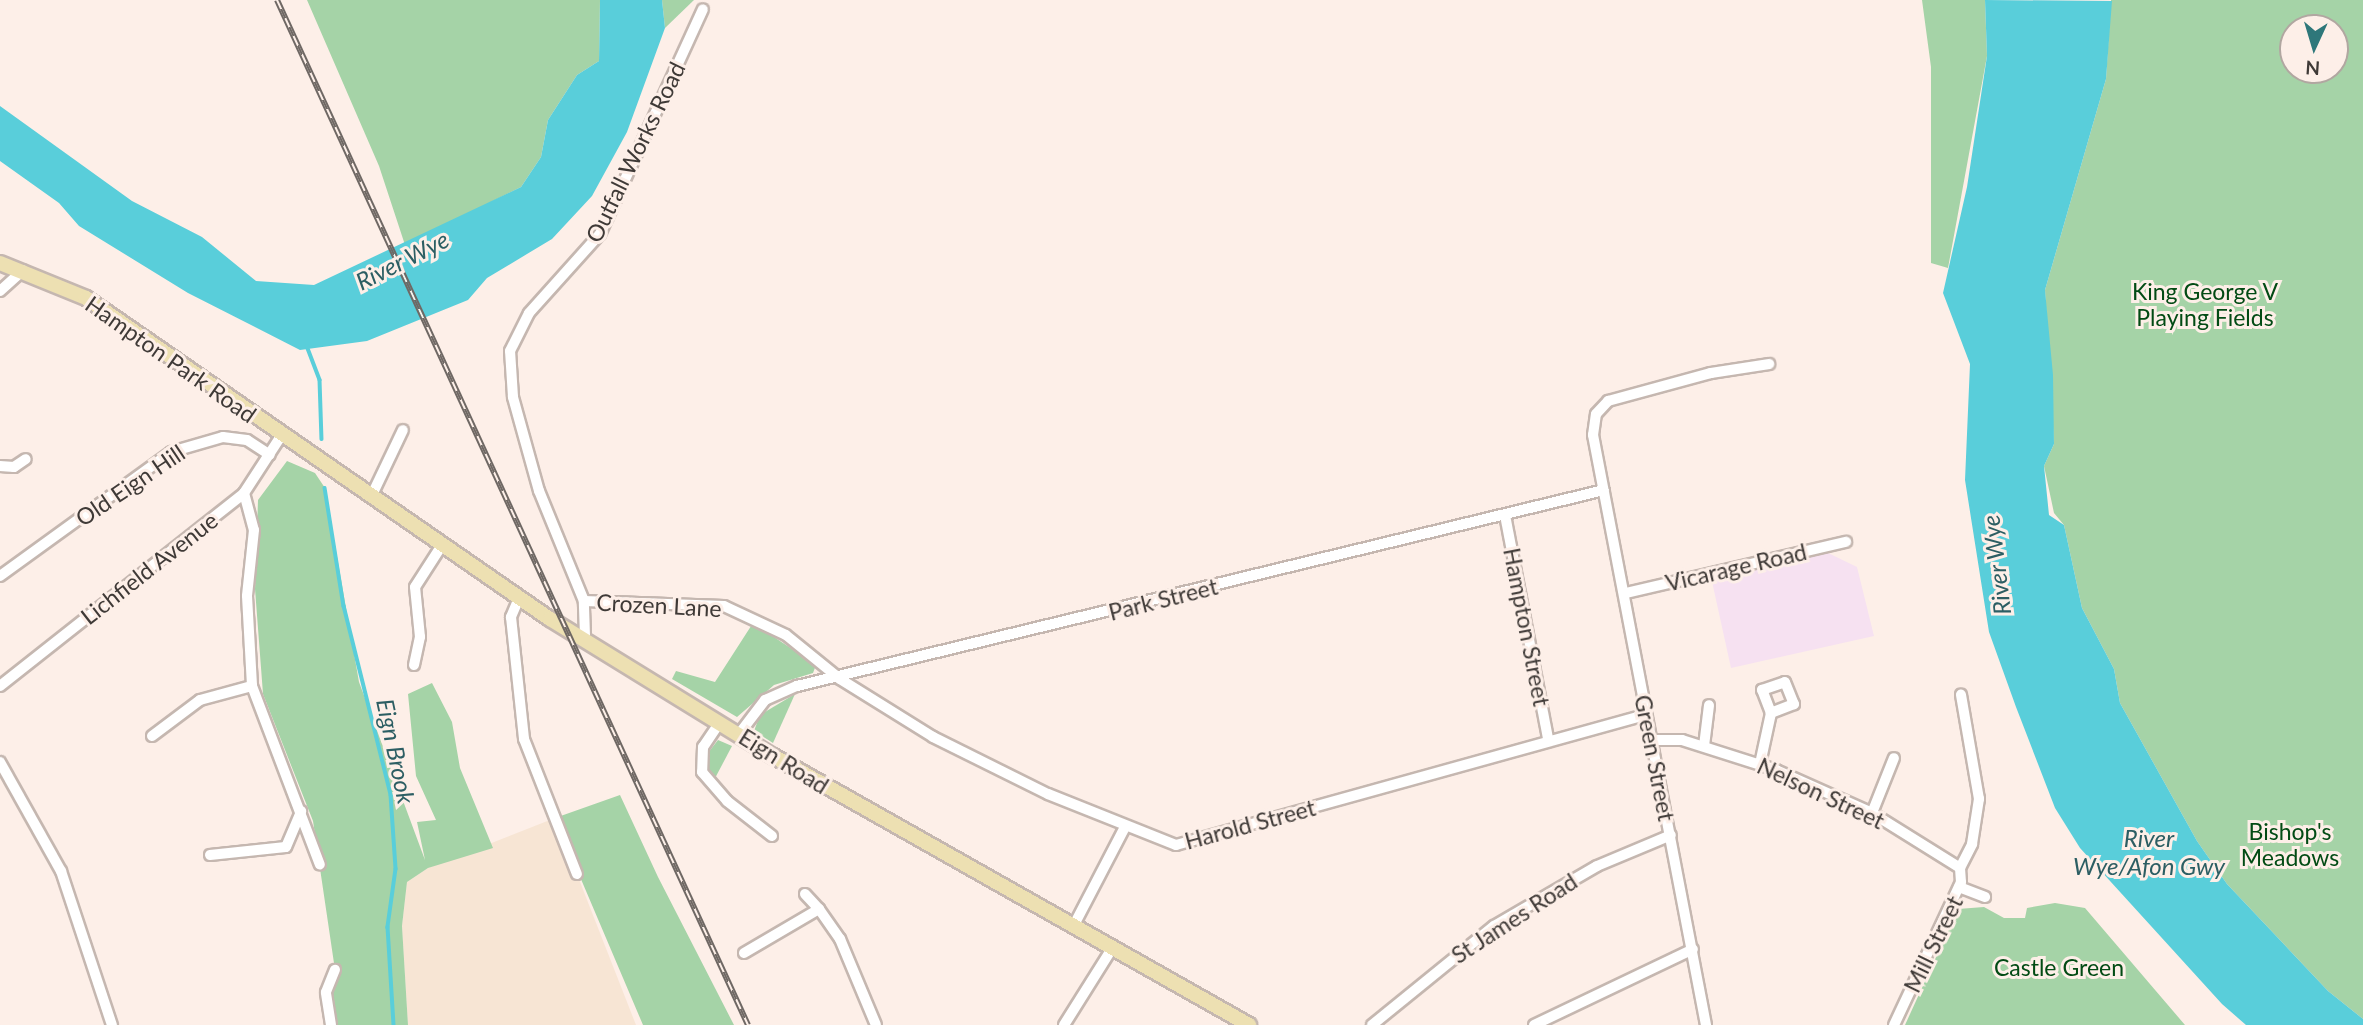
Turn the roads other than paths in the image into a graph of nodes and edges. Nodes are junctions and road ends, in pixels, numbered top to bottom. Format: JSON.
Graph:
{"nodes":[{"id":1,"x":703,"y":9,"type":"dead end"},
{"id":2,"x":0,"y":262,"type":"edge"},
{"id":3,"x":23,"y":270,"type":"junction"},
{"id":4,"x":0,"y":291,"type":"edge"},
{"id":5,"x":1769,"y":364,"type":"dead end"},
{"id":6,"x":404,"y":430,"type":"dead end"},
{"id":7,"x":281,"y":436,"type":"junction"},
{"id":8,"x":270,"y":455,"type":"junction"},
{"id":9,"x":26,"y":458,"type":"dead end"},
{"id":10,"x":0,"y":466,"type":"edge"},
{"id":11,"x":334,"y":472,"type":"joint"},
{"id":12,"x":1604,"y":491,"type":"junction"},
{"id":13,"x":244,"y":493,"type":"junction"},
{"id":14,"x":371,"y":497,"type":"junction"},
{"id":15,"x":1506,"y":515,"type":"junction"},
{"id":16,"x":1846,"y":542,"type":"dead end"},
{"id":17,"x":442,"y":545,"type":"junction"},
{"id":18,"x":0,"y":576,"type":"edge"},
{"id":19,"x":1626,"y":593,"type":"junction"},
{"id":20,"x":519,"y":598,"type":"junction"},
{"id":21,"x":584,"y":601,"type":"junction"},
{"id":22,"x":585,"y":636,"type":"junction"},
{"id":23,"x":414,"y":665,"type":"dead end"},
{"id":24,"x":840,"y":679,"type":"junction"},
{"id":25,"x":0,"y":686,"type":"edge"},
{"id":26,"x":253,"y":686,"type":"junction"},
{"id":27,"x":1961,"y":695,"type":"dead end"},
{"id":28,"x":1709,"y":705,"type":"dead end"},
{"id":29,"x":1771,"y":713,"type":"dead end"},
{"id":30,"x":1646,"y":715,"type":"junction"},
{"id":31,"x":720,"y":722,"type":"junction"},
{"id":32,"x":739,"y":734,"type":"junction"},
{"id":33,"x":152,"y":736,"type":"dead end"},
{"id":34,"x":1548,"y":739,"type":"junction"},
{"id":35,"x":1652,"y":740,"type":"junction"},
{"id":36,"x":1704,"y":746,"type":"junction"},
{"id":37,"x":1895,"y":758,"type":"dead end"},
{"id":38,"x":0,"y":762,"type":"edge"},
{"id":39,"x":1760,"y":764,"type":"junction"},
{"id":40,"x":301,"y":811,"type":"junction"},
{"id":41,"x":1872,"y":813,"type":"junction"},
{"id":42,"x":1125,"y":827,"type":"junction"},
{"id":43,"x":1671,"y":835,"type":"junction"},
{"id":44,"x":772,"y":836,"type":"dead end"},
{"id":45,"x":211,"y":855,"type":"dead end"},
{"id":46,"x":320,"y":865,"type":"dead end"},
{"id":47,"x":1960,"y":868,"type":"junction"},
{"id":48,"x":577,"y":874,"type":"dead end"},
{"id":49,"x":1959,"y":887,"type":"junction"},
{"id":50,"x":805,"y":894,"type":"dead end"},
{"id":51,"x":1985,"y":897,"type":"dead end"},
{"id":52,"x":819,"y":909,"type":"junction"},
{"id":53,"x":1074,"y":925,"type":"junction"},
{"id":54,"x":1113,"y":947,"type":"junction"},
{"id":55,"x":1693,"y":949,"type":"junction"},
{"id":56,"x":744,"y":953,"type":"dead end"},
{"id":57,"x":335,"y":970,"type":"dead end"},
{"id":58,"x":112,"y":1025,"type":"edge"},
{"id":59,"x":331,"y":1025,"type":"edge"},
{"id":60,"x":876,"y":1025,"type":"edge"},
{"id":61,"x":1064,"y":1025,"type":"edge"},
{"id":62,"x":1250,"y":1025,"type":"edge"},
{"id":63,"x":1372,"y":1025,"type":"edge"},
{"id":64,"x":1534,"y":1025,"type":"edge"},
{"id":65,"x":1706,"y":1025,"type":"edge"},
{"id":66,"x":1894,"y":1025,"type":"edge"}],
"edges":[{"from":1,"to":21,"type":"street","name":"Outfall Works Road"},
{"from":2,"to":3,"type":"main road","name":"Hampton Park Road"},
{"from":3,"to":4,"type":"street"},
{"from":3,"to":7,"type":"main road","name":"Hampton Park Road"},
{"from":5,"to":12,"type":"street","name":"Green Street"},
{"from":6,"to":14,"type":"street"},
{"from":7,"to":8,"type":"street","name":"Lichfield Avenue"},
{"from":7,"to":11,"type":"main road","name":"Hampton Park Road"},
{"from":8,"to":13,"type":"street","name":"Lichfield Avenue"},
{"from":8,"to":18,"type":"street","name":"Old Eign Hill"},
{"from":9,"to":10,"type":"street"},
{"from":11,"to":14,"type":"main road","name":"Eign Road"},
{"from":12,"to":15,"type":"street","name":"Park Street"},
{"from":12,"to":19,"type":"street","name":"Green Street"},
{"from":13,"to":25,"type":"street","name":"Lichfield Avenue"},
{"from":13,"to":26,"type":"street"},
{"from":14,"to":17,"type":"main road","name":"Eign Road"},
{"from":15,"to":24,"type":"street","name":"Park Street"},
{"from":15,"to":34,"type":"street","name":"Hampton Street"},
{"from":16,"to":19,"type":"street","name":"Vicarage Road"},
{"from":17,"to":20,"type":"main road","name":"Eign Road"},
{"from":17,"to":23,"type":"street"},
{"from":19,"to":30,"type":"street","name":"Green Street"},
{"from":20,"to":22,"type":"main road","name":"Eign Road"},
{"from":20,"to":48,"type":"street"},
{"from":21,"to":22,"type":"street","name":"Outfall Works Road"},
{"from":21,"to":24,"type":"street","name":"Crozen Lane"},
{"from":22,"to":31,"type":"main road","name":"Eign Road"},
{"from":24,"to":32,"type":"street","name":"Park Street"},
{"from":24,"to":42,"type":"street","name":"Harold Street"},
{"from":26,"to":33,"type":"street"},
{"from":26,"to":40,"type":"street"},
{"from":27,"to":47,"type":"street"},
{"from":28,"to":36,"type":"street"},
{"from":29,"to":39,"type":"street"},
{"from":30,"to":34,"type":"street","name":"Harold Street"},
{"from":30,"to":35,"type":"street","name":"Green Street"},
{"from":31,"to":32,"type":"main road","name":"Eign Road"},
{"from":31,"to":44,"type":"street"},
{"from":32,"to":53,"type":"main road","name":"Eign Road"},
{"from":34,"to":42,"type":"street","name":"Harold Street"},
{"from":35,"to":36,"type":"street","name":"Nelson Street"},
{"from":35,"to":43,"type":"street","name":"Green Street"},
{"from":36,"to":39,"type":"street","name":"Nelson Street"},
{"from":37,"to":41,"type":"street"},
{"from":38,"to":58,"type":"street"},
{"from":39,"to":41,"type":"street","name":"Nelson Street"},
{"from":40,"to":45,"type":"street"},
{"from":40,"to":46,"type":"street"},
{"from":41,"to":47,"type":"street","name":"Nelson Street"},
{"from":42,"to":53,"type":"street"},
{"from":43,"to":55,"type":"street","name":"Green Street"},
{"from":43,"to":63,"type":"street","name":"St James Road"},
{"from":47,"to":49,"type":"street"},
{"from":49,"to":51,"type":"street","name":"Mill Street"},
{"from":49,"to":66,"type":"street","name":"Mill Street"},
{"from":50,"to":52,"type":"street"},
{"from":52,"to":56,"type":"street"},
{"from":52,"to":60,"type":"street"},
{"from":53,"to":54,"type":"main road","name":"Eign Road"},
{"from":54,"to":61,"type":"street"},
{"from":54,"to":62,"type":"main road","name":"Eign Road"},
{"from":55,"to":64,"type":"street"},
{"from":55,"to":65,"type":"street","name":"Green Street"},
{"from":57,"to":59,"type":"street"}]}
